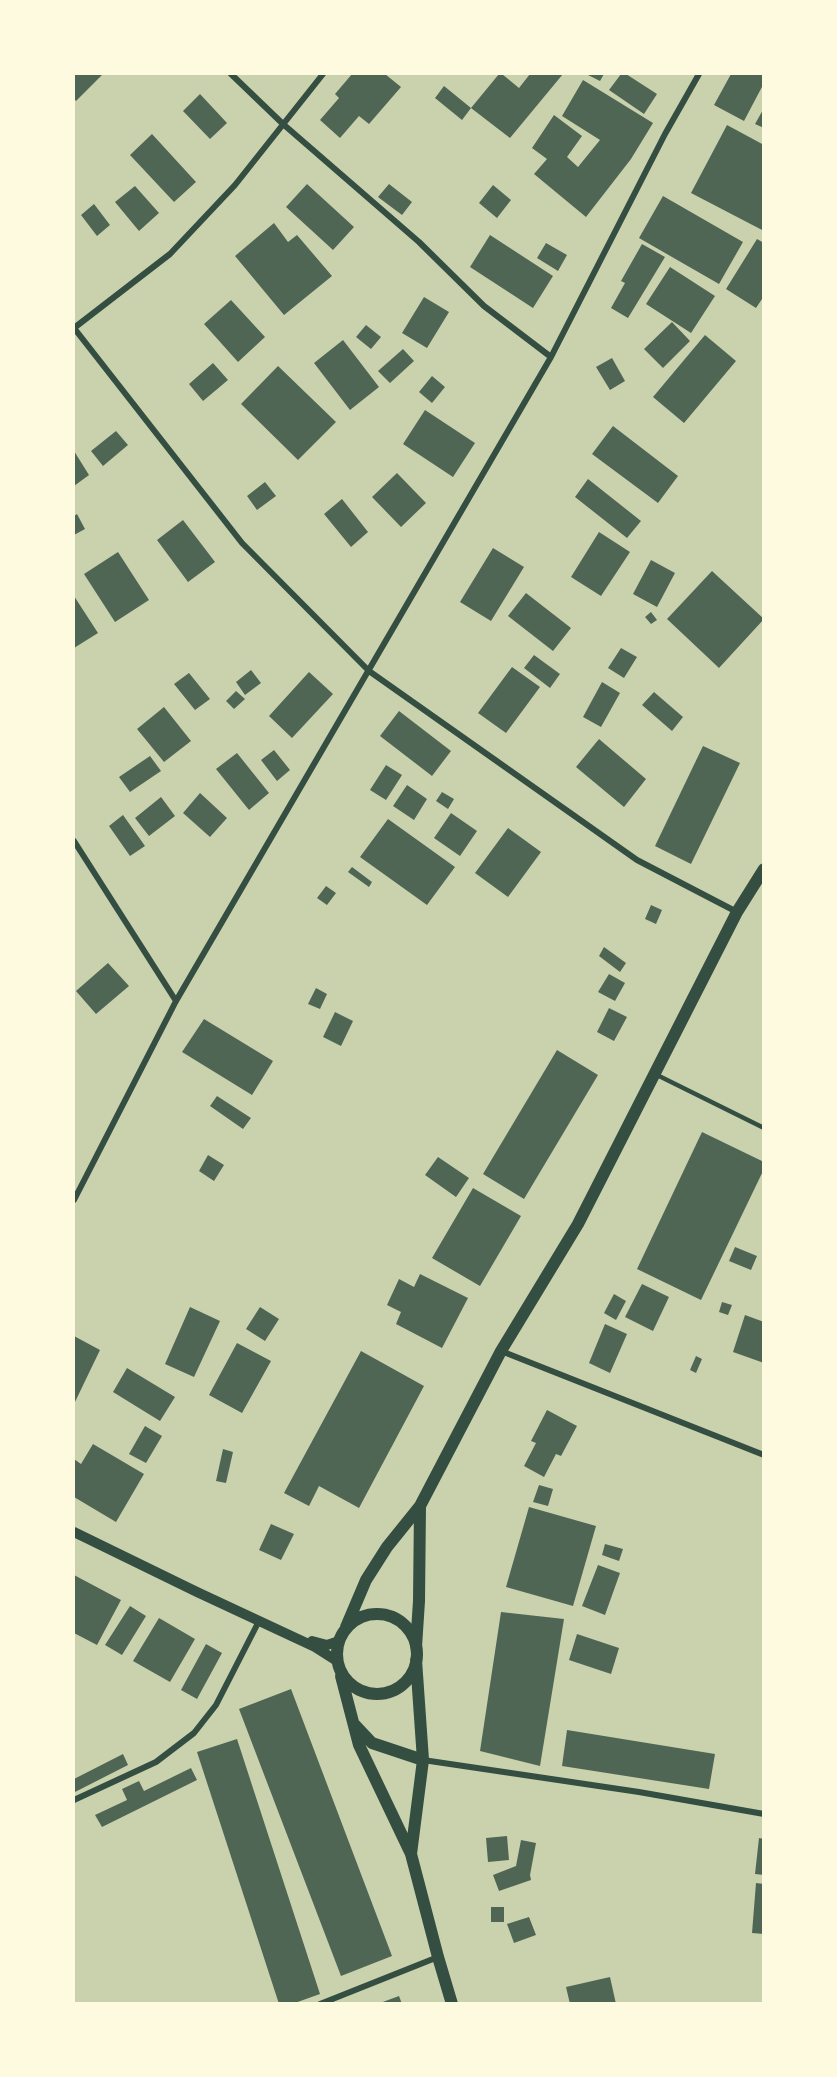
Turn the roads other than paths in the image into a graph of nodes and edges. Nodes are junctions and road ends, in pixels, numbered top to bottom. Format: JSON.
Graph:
{"nodes":[{"id":1,"x":231,"y":74,"type":"edge"},
{"id":2,"x":323,"y":74,"type":"edge"},
{"id":3,"x":699,"y":74,"type":"edge"},
{"id":4,"x":283,"y":124,"type":"junction"},
{"id":5,"x":74,"y":328,"type":"edge"},
{"id":6,"x":551,"y":357,"type":"junction"},
{"id":7,"x":369,"y":671,"type":"junction"},
{"id":8,"x":74,"y":841,"type":"edge"},
{"id":9,"x":764,"y":869,"type":"edge"},
{"id":10,"x":737,"y":912,"type":"junction"},
{"id":11,"x":176,"y":1001,"type":"junction"},
{"id":12,"x":655,"y":1074,"type":"junction"},
{"id":13,"x":764,"y":1128,"type":"edge"},
{"id":14,"x":74,"y":1200,"type":"edge"},
{"id":15,"x":501,"y":1351,"type":"junction"},
{"id":16,"x":764,"y":1455,"type":"edge"},
{"id":17,"x":420,"y":1506,"type":"junction"},
{"id":18,"x":74,"y":1532,"type":"edge"},
{"id":19,"x":260,"y":1621,"type":"junction"},
{"id":20,"x":345,"y":1629,"type":"junction"},
{"id":21,"x":286,"y":1633,"type":"junction"},
{"id":22,"x":339,"y":1641,"type":"junction"},
{"id":23,"x":416,"y":1654,"type":"junction"},
{"id":24,"x":338,"y":1664,"type":"junction"},
{"id":25,"x":354,"y":1724,"type":"junction"},
{"id":26,"x":423,"y":1760,"type":"junction"},
{"id":27,"x":74,"y":1800,"type":"edge"},
{"id":28,"x":764,"y":1814,"type":"edge"},
{"id":29,"x":411,"y":1854,"type":"junction"},
{"id":30,"x":438,"y":1957,"type":"junction"},
{"id":31,"x":320,"y":2004,"type":"edge"},
{"id":32,"x":452,"y":2004,"type":"edge"}],
"edges":[{"from":1,"to":4,"type":"street"},
{"from":2,"to":4,"type":"street"},
{"from":3,"to":6,"type":"street"},
{"from":4,"to":5,"type":"street"},
{"from":4,"to":6,"type":"street"},
{"from":5,"to":7,"type":"street"},
{"from":6,"to":7,"type":"street"},
{"from":7,"to":10,"type":"street"},
{"from":7,"to":11,"type":"street"},
{"from":8,"to":11,"type":"street"},
{"from":9,"to":10,"type":"main road"},
{"from":10,"to":12,"type":"main road"},
{"from":11,"to":14,"type":"street"},
{"from":12,"to":13,"type":"lane"},
{"from":12,"to":15,"type":"main road"},
{"from":15,"to":16,"type":"street"},
{"from":15,"to":17,"type":"main road"},
{"from":17,"to":20,"type":"main road"},
{"from":17,"to":23,"type":"main road"},
{"from":18,"to":19,"type":"street"},
{"from":19,"to":21,"type":"street"},
{"from":19,"to":27,"type":"street"},
{"from":20,"to":22,"type":"main road"},
{"from":20,"to":23,"type":"main road"},
{"from":21,"to":22,"type":"street"},
{"from":21,"to":24,"type":"street"},
{"from":22,"to":24,"type":"main road"},
{"from":23,"to":24,"type":"main road"},
{"from":23,"to":26,"type":"main road"},
{"from":24,"to":25,"type":"main road"},
{"from":25,"to":26,"type":"main road"},
{"from":25,"to":29,"type":"main road"},
{"from":26,"to":28,"type":"street"},
{"from":26,"to":29,"type":"main road"},
{"from":29,"to":30,"type":"main road"},
{"from":30,"to":31,"type":"street"},
{"from":30,"to":32,"type":"main road"}]}
